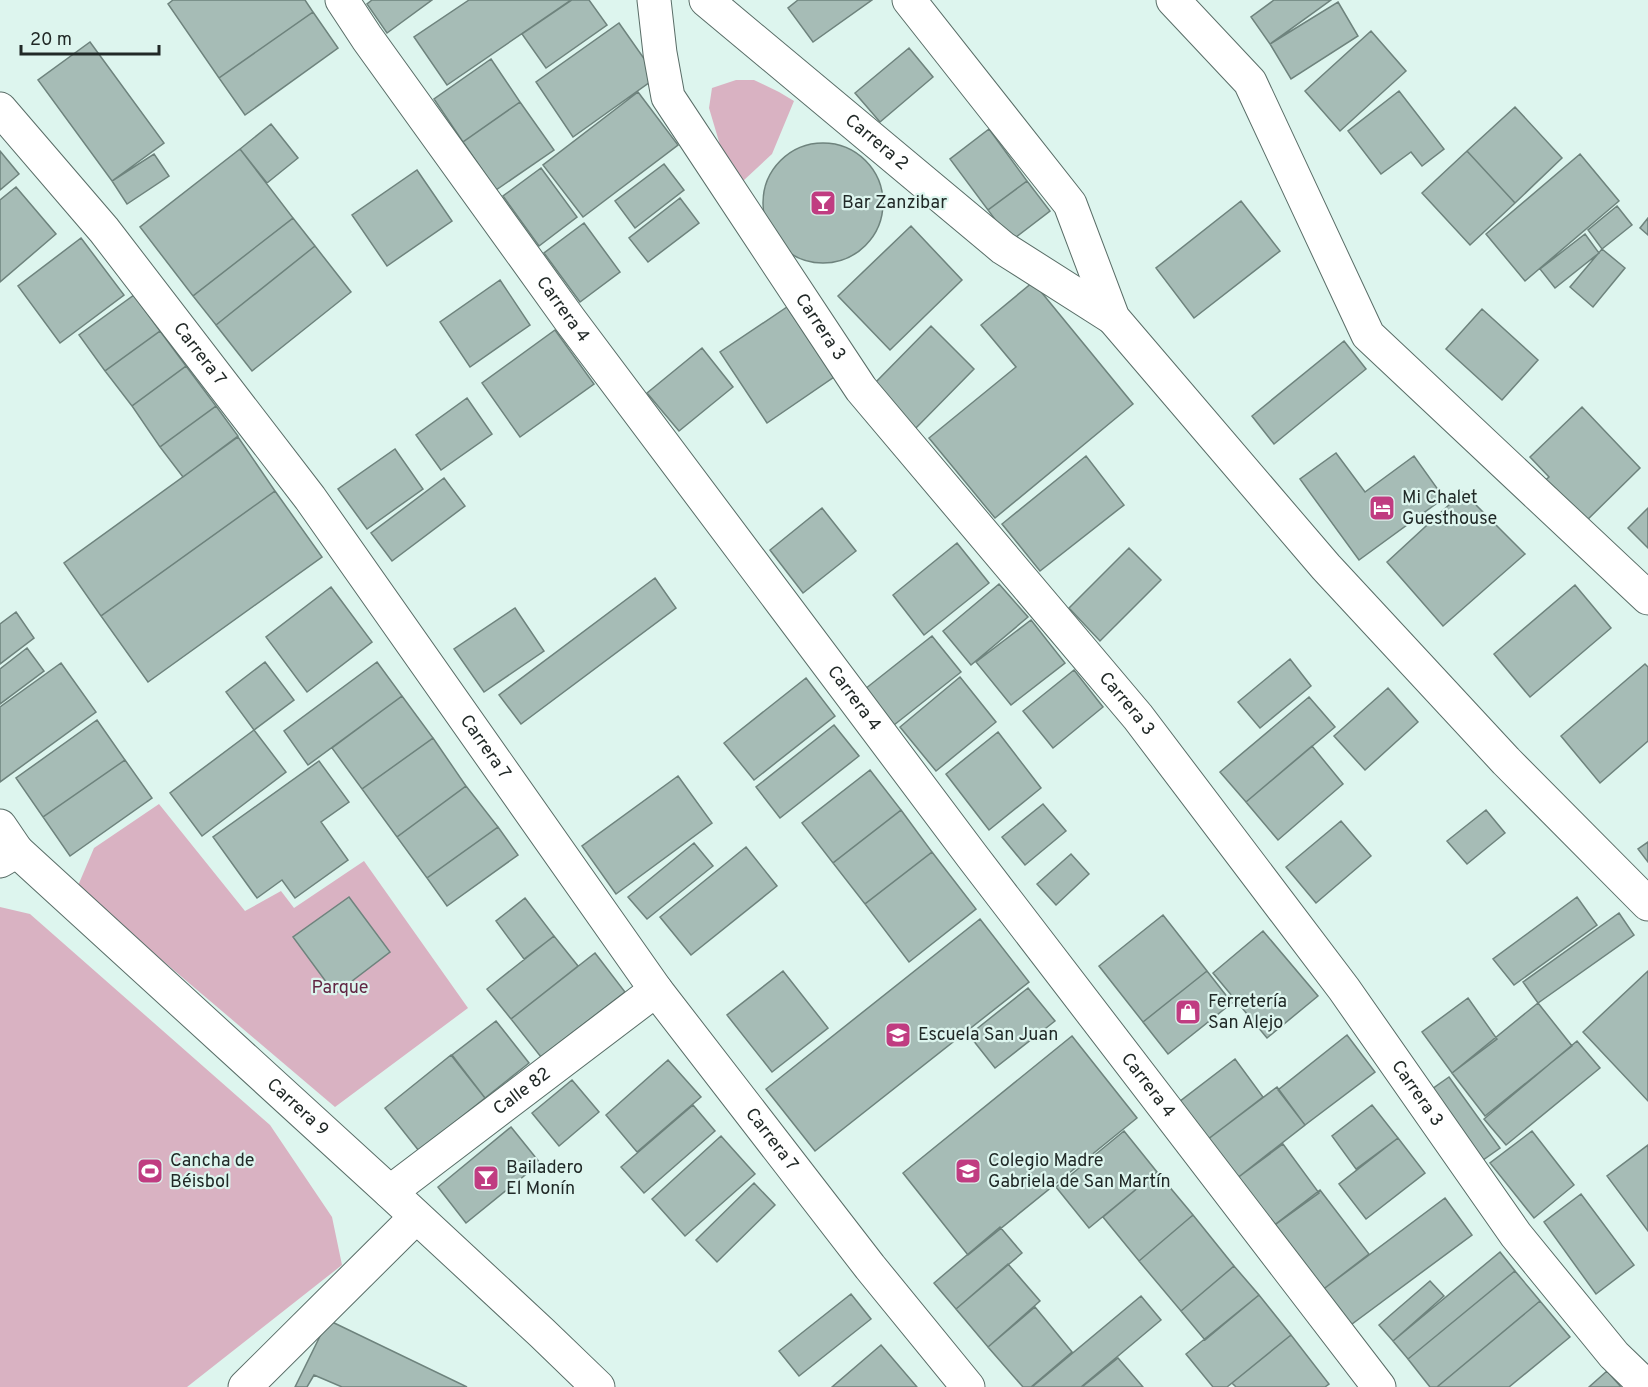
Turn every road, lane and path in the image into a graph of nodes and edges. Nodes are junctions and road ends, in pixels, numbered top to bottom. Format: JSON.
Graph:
{"nodes":[{"id":1,"x":342,"y":0,"type":"edge"},
{"id":2,"x":654,"y":0,"type":"edge"},
{"id":3,"x":706,"y":0,"type":"edge"},
{"id":4,"x":909,"y":0,"type":"edge"},
{"id":5,"x":1173,"y":0,"type":"edge"},
{"id":6,"x":0,"y":109,"type":"edge"},
{"id":7,"x":1113,"y":318,"type":"junction"},
{"id":8,"x":1648,"y":598,"type":"edge"},
{"id":9,"x":6,"y":846,"type":"edge"},
{"id":10,"x":1648,"y":904,"type":"edge"},
{"id":11,"x":656,"y":990,"type":"junction"},
{"id":12,"x":390,"y":1191,"type":"junction"},
{"id":13,"x":416,"y":1217,"type":"junction"},
{"id":14,"x":1364,"y":1382,"type":"edge"},
{"id":15,"x":245,"y":1387,"type":"edge"},
{"id":16,"x":597,"y":1387,"type":"edge"},
{"id":17,"x":968,"y":1387,"type":"edge"},
{"id":18,"x":1647,"y":1387,"type":"edge"}],
"edges":[{"from":1,"to":14,"type":"street","name":"Carrera 4"},
{"from":2,"to":18,"type":"street","name":"Carrera 3"},
{"from":3,"to":7,"type":"street","name":"Carrera 2"},
{"from":4,"to":7,"type":"street"},
{"from":5,"to":8,"type":"street"},
{"from":6,"to":11,"type":"street","name":"Carrera 7"},
{"from":7,"to":10,"type":"street"},
{"from":9,"to":12,"type":"street","name":"Carrera 9"},
{"from":11,"to":12,"type":"street","name":"Calle 82"},
{"from":11,"to":17,"type":"street","name":"Carrera 7"},
{"from":12,"to":13,"type":"street","name":"Carrera 9"},
{"from":13,"to":15,"type":"street"},
{"from":13,"to":16,"type":"street","name":"Carrera 9"}]}
